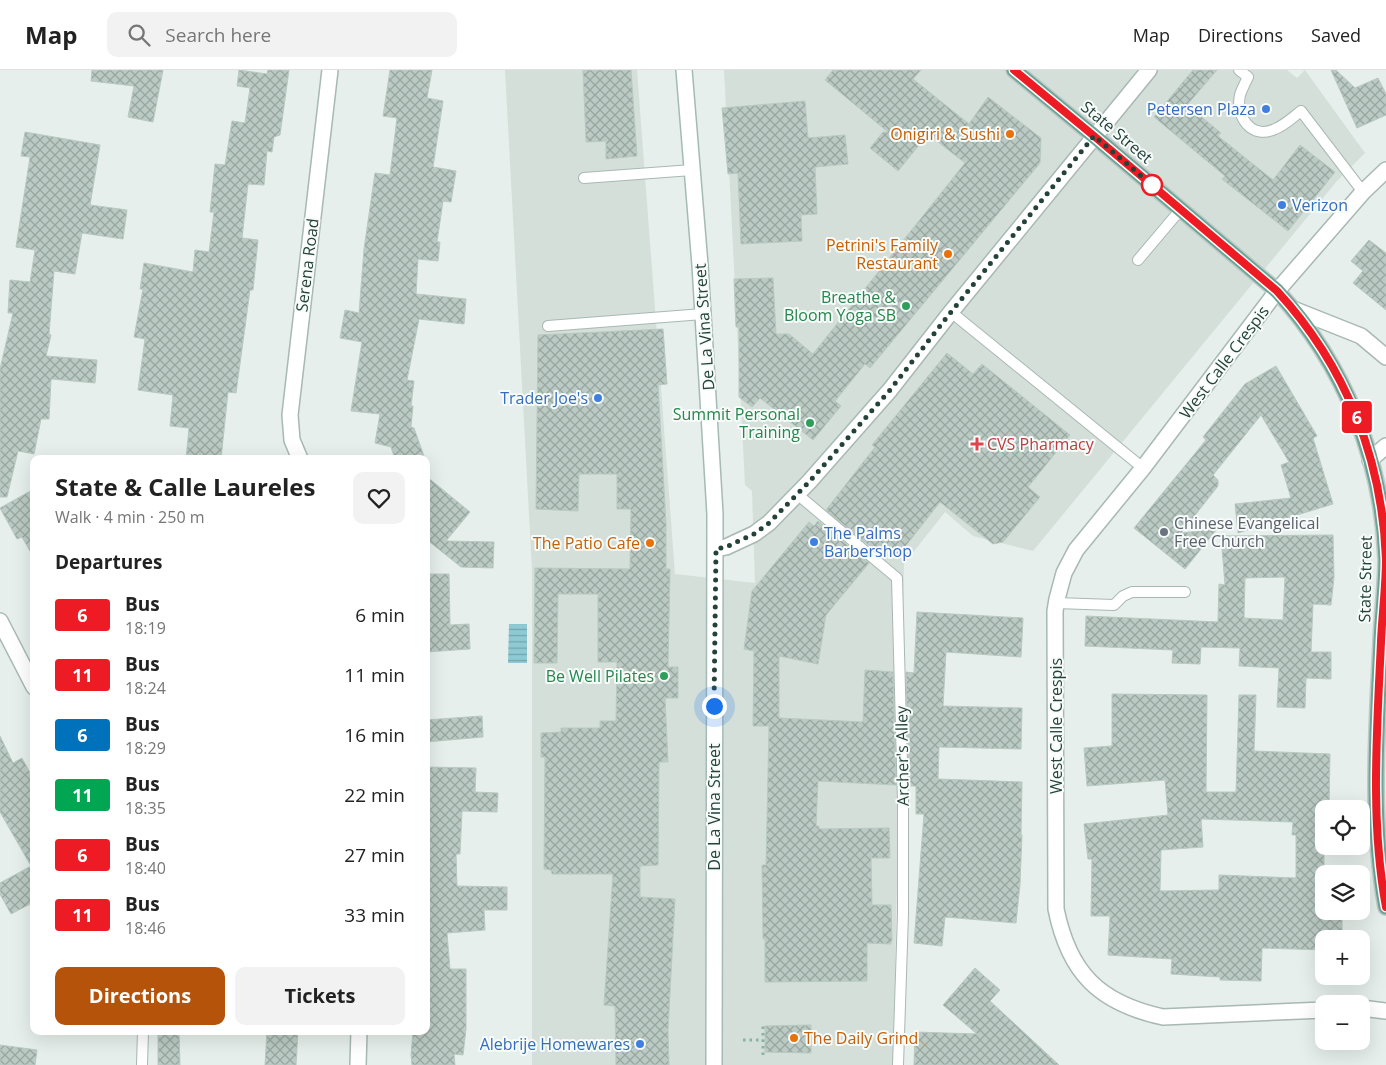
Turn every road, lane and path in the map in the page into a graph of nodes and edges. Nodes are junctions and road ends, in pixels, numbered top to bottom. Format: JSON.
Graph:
{"nodes":[{"id":1,"x":330,"y":70,"type":"edge"},
{"id":2,"x":684,"y":70,"type":"edge"},
{"id":3,"x":1014,"y":70,"type":"edge"},
{"id":4,"x":1149,"y":70,"type":"edge"},
{"id":5,"x":1239,"y":70,"type":"edge"},
{"id":6,"x":1094,"y":136,"type":"junction"},
{"id":7,"x":692,"y":170,"type":"junction"},
{"id":8,"x":1386,"y":170,"type":"edge"},
{"id":9,"x":584,"y":178,"type":"dead end"},
{"id":10,"x":1363,"y":192,"type":"junction"},
{"id":11,"x":1181,"y":209,"type":"junction"},
{"id":12,"x":1138,"y":260,"type":"dead end"},
{"id":13,"x":1277,"y":291,"type":"junction"},
{"id":14,"x":1293,"y":309,"type":"junction"},
{"id":15,"x":951,"y":312,"type":"junction"},
{"id":16,"x":703,"y":314,"type":"junction"},
{"id":17,"x":548,"y":326,"type":"dead end"},
{"id":18,"x":1386,"y":357,"type":"edge"},
{"id":19,"x":1386,"y":446,"type":"edge"},
{"id":20,"x":298,"y":455,"type":"edge"},
{"id":21,"x":1370,"y":460,"type":"junction"},
{"id":22,"x":1143,"y":468,"type":"junction"},
{"id":23,"x":797,"y":494,"type":"junction"},
{"id":24,"x":1384,"y":520,"type":"edge"},
{"id":25,"x":716,"y":549,"type":"junction"},
{"id":26,"x":1185,"y":592,"type":"dead end"},
{"id":27,"x":1056,"y":603,"type":"junction"},
{"id":28,"x":0,"y":621,"type":"edge"},
{"id":29,"x":30,"y":679,"type":"edge"},
{"id":30,"x":1381,"y":792,"type":"edge"},
{"id":31,"x":1386,"y":907,"type":"edge"},
{"id":32,"x":1370,"y":1009,"type":"edge"},
{"id":33,"x":1315,"y":1010,"type":"edge"},
{"id":34,"x":1386,"y":1011,"type":"edge"},
{"id":35,"x":763,"y":1023,"type":"dead end"},
{"id":36,"x":143,"y":1035,"type":"edge"},
{"id":37,"x":359,"y":1035,"type":"edge"},
{"id":38,"x":743,"y":1040,"type":"dead end"},
{"id":39,"x":763,"y":1040,"type":"junction"},
{"id":40,"x":763,"y":1055,"type":"dead end"},
{"id":41,"x":142,"y":1065,"type":"edge"},
{"id":42,"x":358,"y":1065,"type":"edge"},
{"id":43,"x":714,"y":1065,"type":"edge"},
{"id":44,"x":898,"y":1065,"type":"edge"}],
"edges":[{"from":1,"to":20,"type":"street","name":"Serena Road"},
{"from":2,"to":7,"type":"street","name":"De La Vina Street"},
{"from":3,"to":6,"type":"main road","name":"State Street"},
{"from":4,"to":6,"type":"street"},
{"from":5,"to":10,"type":"lane"},
{"from":6,"to":11,"type":"main road","name":"State Street"},
{"from":6,"to":15,"type":"street"},
{"from":7,"to":9,"type":"lane"},
{"from":7,"to":16,"type":"street","name":"De La Vina Street"},
{"from":8,"to":10,"type":"street","name":"West Calle Crespis"},
{"from":10,"to":13,"type":"street","name":"West Calle Crespis"},
{"from":11,"to":12,"type":"lane"},
{"from":11,"to":13,"type":"main road","name":"State Street"},
{"from":13,"to":14,"type":"main road","name":"State Street"},
{"from":13,"to":22,"type":"street","name":"West Calle Crespis"},
{"from":14,"to":18,"type":"street"},
{"from":14,"to":21,"type":"main road","name":"State Street"},
{"from":15,"to":22,"type":"lane"},
{"from":15,"to":23,"type":"street"},
{"from":16,"to":17,"type":"lane"},
{"from":16,"to":25,"type":"street","name":"De La Vina Street"},
{"from":19,"to":21,"type":"street"},
{"from":21,"to":24,"type":"main road","name":"State Street"},
{"from":22,"to":27,"type":"street","name":"West Calle Crespis"},
{"from":23,"to":25,"type":"street"},
{"from":23,"to":44,"type":"lane","name":"Archer's Alley"},
{"from":24,"to":30,"type":"main road","name":"State Street"},
{"from":25,"to":43,"type":"street","name":"De La Vina Street"},
{"from":26,"to":27,"type":"lane"},
{"from":27,"to":33,"type":"street","name":"West Calle Crespis"},
{"from":28,"to":29,"type":"street"},
{"from":30,"to":31,"type":"main road","name":"State Street"},
{"from":32,"to":34,"type":"street"},
{"from":35,"to":39,"type":"path"},
{"from":36,"to":41,"type":"lane"},
{"from":37,"to":42,"type":"street"},
{"from":38,"to":39,"type":"path"},
{"from":39,"to":40,"type":"path"}]}
